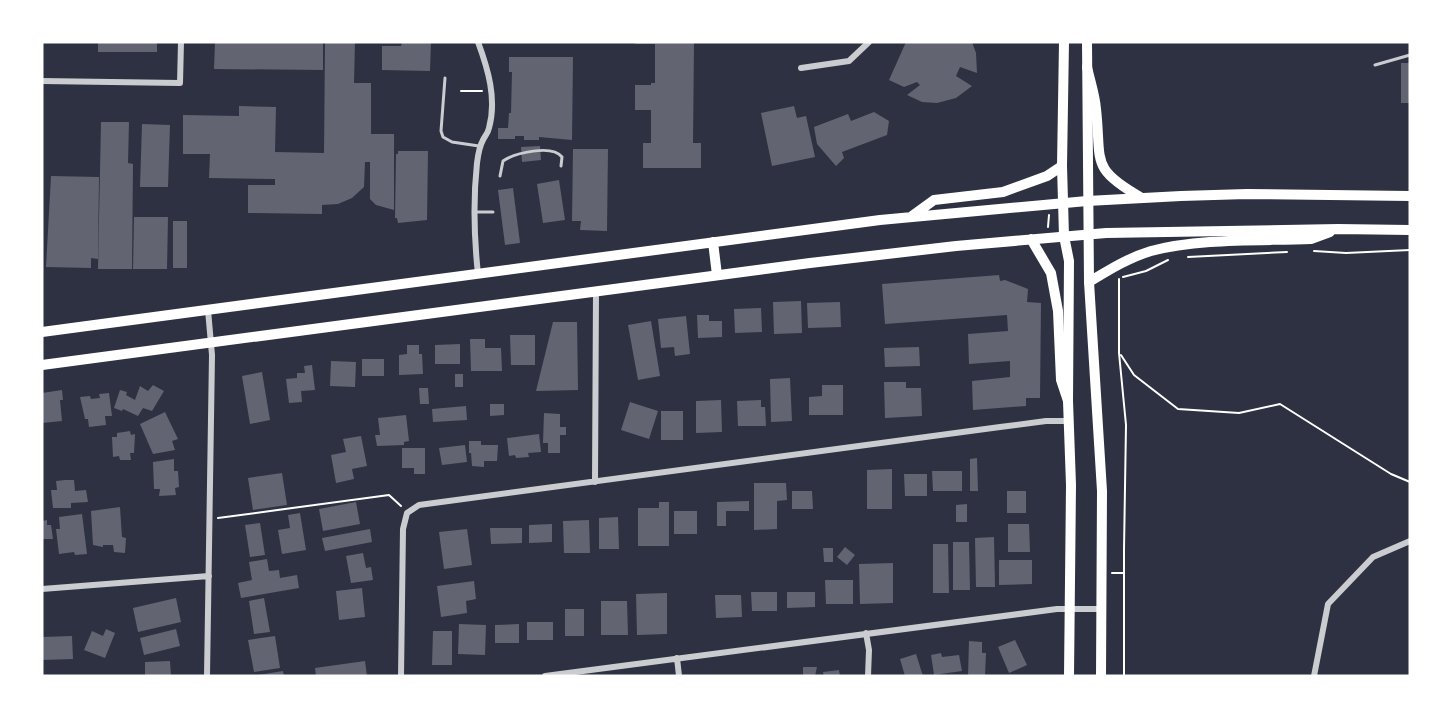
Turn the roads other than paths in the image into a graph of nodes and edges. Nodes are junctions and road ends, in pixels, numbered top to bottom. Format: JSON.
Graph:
{"nodes":[{"id":1,"x":181,"y":42,"type":"edge"},
{"id":2,"x":478,"y":42,"type":"edge"},
{"id":3,"x":869,"y":42,"type":"edge"},
{"id":4,"x":1064,"y":42,"type":"edge"},
{"id":5,"x":1087,"y":42,"type":"edge"},
{"id":6,"x":1410,"y":56,"type":"edge"},
{"id":7,"x":1375,"y":65,"type":"dead end"},
{"id":8,"x":1087,"y":67,"type":"junction"},
{"id":9,"x":801,"y":68,"type":"dead end"},
{"id":10,"x":445,"y":78,"type":"dead end"},
{"id":11,"x":42,"y":81,"type":"edge"},
{"id":12,"x":480,"y":146,"type":"junction"},
{"id":13,"x":561,"y":166,"type":"dead end"},
{"id":14,"x":1062,"y":166,"type":"junction"},
{"id":15,"x":500,"y":176,"type":"dead end"},
{"id":16,"x":1410,"y":195,"type":"edge"},
{"id":17,"x":1144,"y":199,"type":"junction"},
{"id":18,"x":1087,"y":201,"type":"junction"},
{"id":19,"x":1064,"y":203,"type":"junction"},
{"id":20,"x":474,"y":212,"type":"junction"},
{"id":21,"x":493,"y":212,"type":"dead end"},
{"id":22,"x":910,"y":217,"type":"junction"},
{"id":23,"x":1338,"y":229,"type":"junction"},
{"id":24,"x":1410,"y":230,"type":"edge"},
{"id":25,"x":1088,"y":234,"type":"junction"},
{"id":26,"x":1064,"y":236,"type":"junction"},
{"id":27,"x":1031,"y":239,"type":"junction"},
{"id":28,"x":712,"y":242,"type":"junction"},
{"id":29,"x":478,"y":274,"type":"junction"},
{"id":30,"x":717,"y":275,"type":"junction"},
{"id":31,"x":1089,"y":282,"type":"junction"},
{"id":32,"x":596,"y":291,"type":"junction"},
{"id":33,"x":208,"y":310,"type":"junction"},
{"id":34,"x":42,"y":332,"type":"edge"},
{"id":35,"x":211,"y":344,"type":"junction"},
{"id":36,"x":42,"y":365,"type":"edge"},
{"id":37,"x":1068,"y":401,"type":"junction"},
{"id":38,"x":1070,"y":421,"type":"junction"},
{"id":39,"x":595,"y":482,"type":"junction"},
{"id":40,"x":1410,"y":541,"type":"edge"},
{"id":41,"x":209,"y":576,"type":"junction"},
{"id":42,"x":42,"y":589,"type":"edge"},
{"id":43,"x":1070,"y":608,"type":"junction"},
{"id":44,"x":1101,"y":609,"type":"junction"},
{"id":45,"x":866,"y":633,"type":"junction"},
{"id":46,"x":677,"y":658,"type":"junction"},
{"id":47,"x":207,"y":676,"type":"edge"},
{"id":48,"x":401,"y":676,"type":"edge"},
{"id":49,"x":544,"y":676,"type":"edge"},
{"id":50,"x":678,"y":676,"type":"edge"},
{"id":51,"x":868,"y":676,"type":"edge"},
{"id":52,"x":1069,"y":676,"type":"edge"},
{"id":53,"x":1101,"y":676,"type":"edge"},
{"id":54,"x":1314,"y":676,"type":"edge"}],
"edges":[{"from":1,"to":11,"type":"street"},
{"from":2,"to":12,"type":"street"},
{"from":3,"to":9,"type":"street"},
{"from":4,"to":14,"type":"main road"},
{"from":5,"to":8,"type":"main road"},
{"from":6,"to":7,"type":"lane"},
{"from":8,"to":17,"type":"main road"},
{"from":8,"to":18,"type":"main road"},
{"from":10,"to":12,"type":"lane"},
{"from":12,"to":20,"type":"street"},
{"from":13,"to":15,"type":"lane"},
{"from":14,"to":19,"type":"main road"},
{"from":14,"to":22,"type":"main road"},
{"from":16,"to":17,"type":"main road"},
{"from":17,"to":18,"type":"main road"},
{"from":18,"to":19,"type":"main road"},
{"from":18,"to":25,"type":"main road"},
{"from":19,"to":22,"type":"main road"},
{"from":19,"to":26,"type":"main road"},
{"from":20,"to":21,"type":"lane"},
{"from":20,"to":29,"type":"street"},
{"from":22,"to":28,"type":"main road"},
{"from":23,"to":24,"type":"main road"},
{"from":23,"to":25,"type":"main road"},
{"from":23,"to":31,"type":"main road"},
{"from":25,"to":26,"type":"main road"},
{"from":25,"to":31,"type":"main road"},
{"from":26,"to":27,"type":"main road"},
{"from":26,"to":37,"type":"main road"},
{"from":27,"to":30,"type":"main road"},
{"from":27,"to":37,"type":"main road"},
{"from":28,"to":29,"type":"main road"},
{"from":28,"to":30,"type":"main road"},
{"from":29,"to":33,"type":"main road"},
{"from":30,"to":32,"type":"main road"},
{"from":31,"to":44,"type":"main road"},
{"from":32,"to":35,"type":"main road"},
{"from":32,"to":39,"type":"street"},
{"from":33,"to":34,"type":"main road"},
{"from":33,"to":35,"type":"street"},
{"from":35,"to":36,"type":"main road"},
{"from":35,"to":41,"type":"street"},
{"from":37,"to":38,"type":"main road"},
{"from":38,"to":39,"type":"street"},
{"from":38,"to":43,"type":"main road"},
{"from":39,"to":48,"type":"street"},
{"from":40,"to":54,"type":"street"},
{"from":41,"to":42,"type":"street"},
{"from":41,"to":47,"type":"street"},
{"from":43,"to":44,"type":"street"},
{"from":43,"to":45,"type":"street"},
{"from":43,"to":52,"type":"main road"},
{"from":44,"to":53,"type":"main road"},
{"from":45,"to":46,"type":"street"},
{"from":45,"to":51,"type":"street"},
{"from":46,"to":49,"type":"street"},
{"from":46,"to":50,"type":"street"}]}
